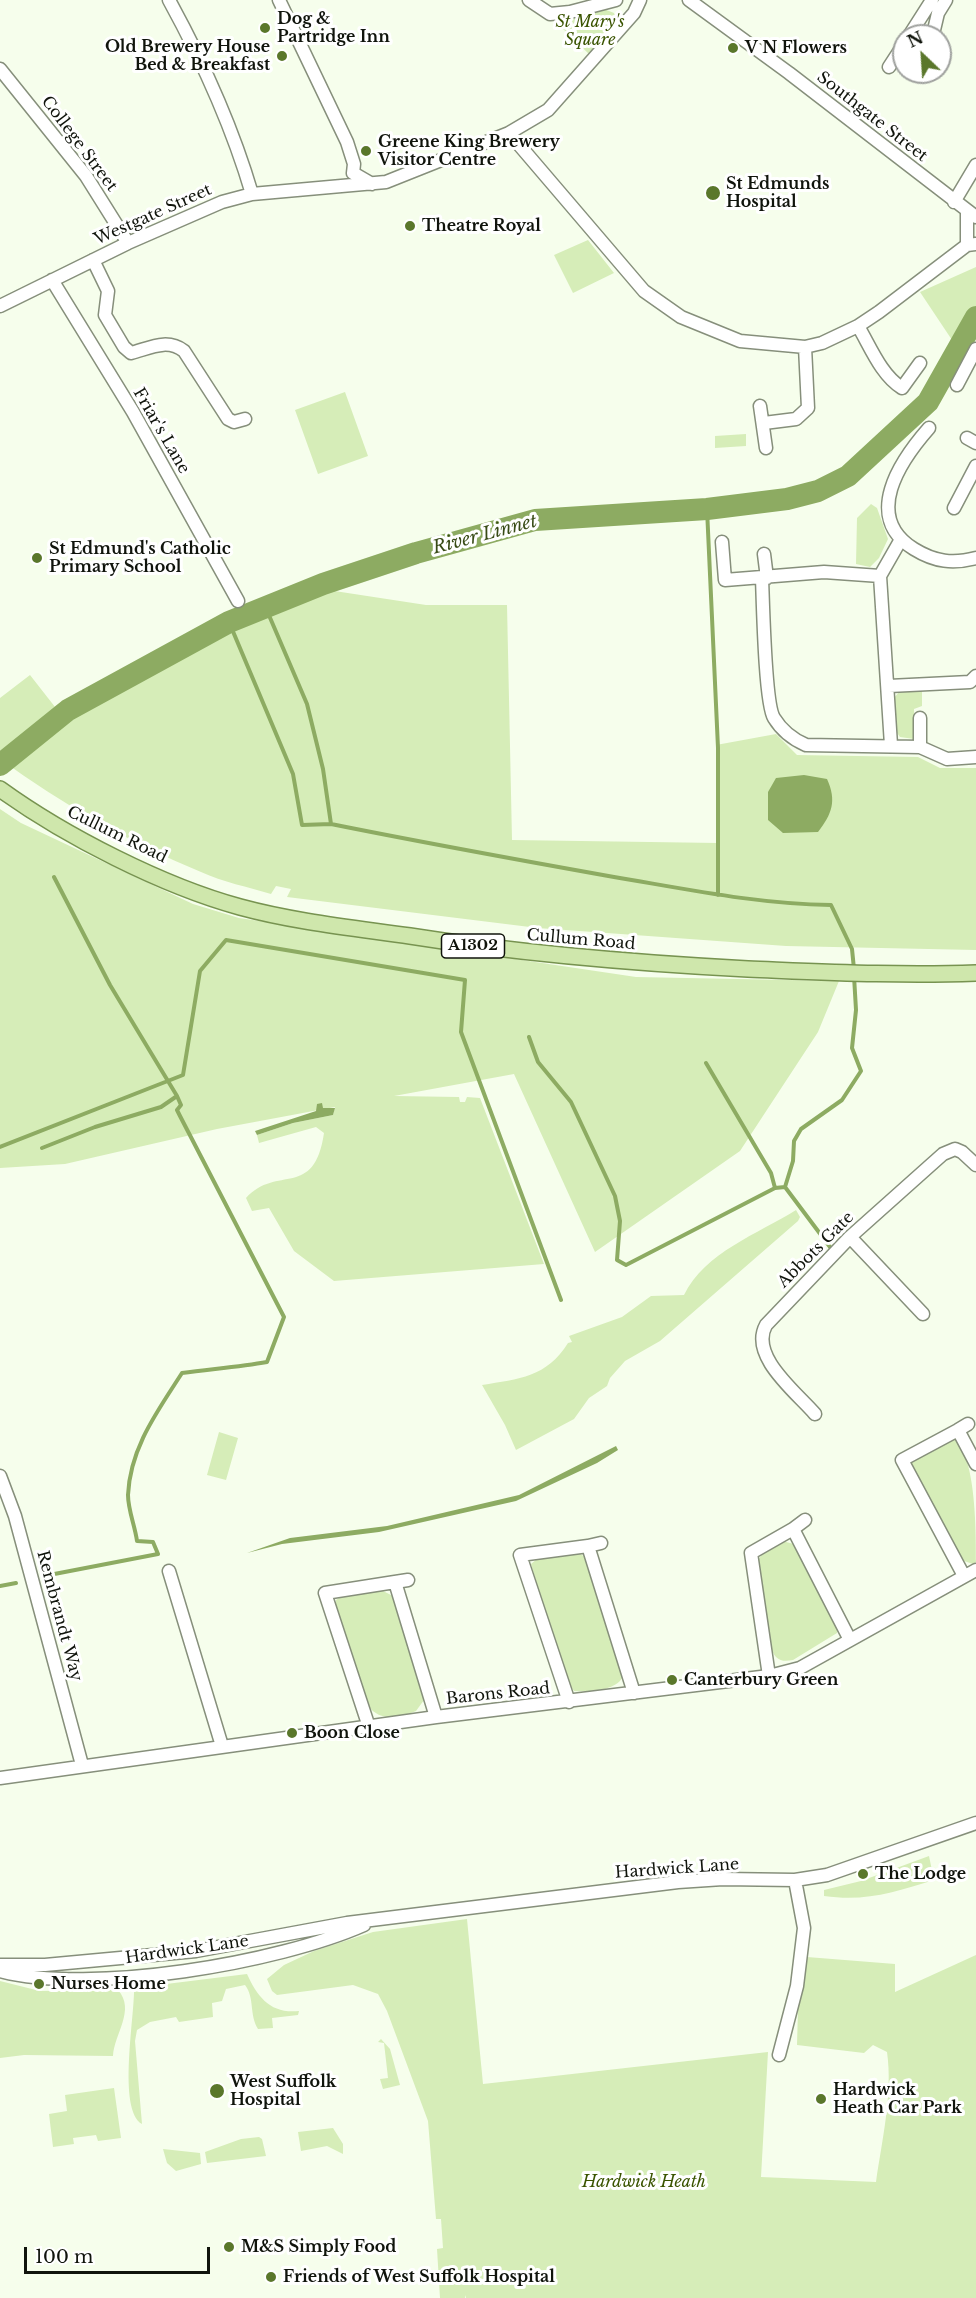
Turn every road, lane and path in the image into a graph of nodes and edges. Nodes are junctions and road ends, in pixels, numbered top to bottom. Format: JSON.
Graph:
{"nodes":[{"id":1,"x":169,"y":0,"type":"edge"},
{"id":2,"x":279,"y":0,"type":"edge"},
{"id":3,"x":529,"y":0,"type":"edge"},
{"id":4,"x":616,"y":0,"type":"edge"},
{"id":5,"x":624,"y":0,"type":"edge"},
{"id":6,"x":640,"y":0,"type":"edge"},
{"id":7,"x":689,"y":0,"type":"edge"},
{"id":8,"x":932,"y":0,"type":"edge"},
{"id":9,"x":946,"y":0,"type":"edge"},
{"id":10,"x":634,"y":13,"type":"junction"},
{"id":11,"x":917,"y":24,"type":"edge"},
{"id":12,"x":935,"y":24,"type":"edge"},
{"id":13,"x":892,"y":62,"type":"edge"},
{"id":14,"x":889,"y":67,"type":"dead end"},
{"id":15,"x":0,"y":69,"type":"edge"},
{"id":16,"x":509,"y":133,"type":"junction"},
{"id":17,"x":976,"y":165,"type":"edge"},
{"id":18,"x":353,"y":173,"type":"junction"},
{"id":19,"x":372,"y":184,"type":"junction"},
{"id":20,"x":330,"y":189,"type":"junction"},
{"id":21,"x":252,"y":194,"type":"junction"},
{"id":22,"x":954,"y":202,"type":"junction"},
{"id":23,"x":971,"y":215,"type":"edge"},
{"id":24,"x":129,"y":243,"type":"junction"},
{"id":25,"x":972,"y":244,"type":"edge"},
{"id":26,"x":93,"y":260,"type":"junction"},
{"id":27,"x":52,"y":280,"type":"junction"},
{"id":28,"x":0,"y":306,"type":"edge"},
{"id":29,"x":858,"y":326,"type":"junction"},
{"id":30,"x":805,"y":347,"type":"junction"},
{"id":31,"x":976,"y":349,"type":"edge"},
{"id":32,"x":921,"y":363,"type":"dead end"},
{"id":33,"x":957,"y":385,"type":"dead end"},
{"id":34,"x":760,"y":406,"type":"dead end"},
{"id":35,"x":245,"y":419,"type":"dead end"},
{"id":36,"x":764,"y":423,"type":"junction"},
{"id":37,"x":930,"y":428,"type":"dead end"},
{"id":38,"x":766,"y":448,"type":"dead end"},
{"id":39,"x":976,"y":466,"type":"edge"},
{"id":40,"x":954,"y":508,"type":"dead end"},
{"id":41,"x":900,"y":540,"type":"junction"},
{"id":42,"x":722,"y":542,"type":"dead end"},
{"id":43,"x":764,"y":554,"type":"dead end"},
{"id":44,"x":976,"y":558,"type":"edge"},
{"id":45,"x":880,"y":576,"type":"junction"},
{"id":46,"x":764,"y":578,"type":"junction"},
{"id":47,"x":238,"y":601,"type":"dead end"},
{"id":48,"x":976,"y":676,"type":"edge"},
{"id":49,"x":889,"y":686,"type":"junction"},
{"id":50,"x":920,"y":718,"type":"dead end"},
{"id":51,"x":891,"y":745,"type":"junction"},
{"id":52,"x":920,"y":747,"type":"junction"},
{"id":53,"x":976,"y":757,"type":"edge"},
{"id":54,"x":0,"y":789,"type":"edge"},
{"id":55,"x":976,"y":973,"type":"edge"},
{"id":56,"x":976,"y":1165,"type":"edge"},
{"id":57,"x":850,"y":1237,"type":"junction"},
{"id":58,"x":924,"y":1314,"type":"dead end"},
{"id":59,"x":815,"y":1414,"type":"dead end"},
{"id":60,"x":976,"y":1464,"type":"edge"},
{"id":61,"x":0,"y":1476,"type":"edge"},
{"id":62,"x":3,"y":1492,"type":"edge"},
{"id":63,"x":805,"y":1520,"type":"dead end"},
{"id":64,"x":793,"y":1529,"type":"junction"},
{"id":65,"x":602,"y":1543,"type":"dead end"},
{"id":66,"x":588,"y":1546,"type":"junction"},
{"id":67,"x":976,"y":1570,"type":"edge"},
{"id":68,"x":169,"y":1571,"type":"dead end"},
{"id":69,"x":964,"y":1576,"type":"junction"},
{"id":70,"x":850,"y":1640,"type":"junction"},
{"id":71,"x":769,"y":1676,"type":"junction"},
{"id":72,"x":634,"y":1693,"type":"junction"},
{"id":73,"x":569,"y":1702,"type":"junction"},
{"id":74,"x":436,"y":1717,"type":"junction"},
{"id":75,"x":369,"y":1727,"type":"junction"},
{"id":76,"x":222,"y":1746,"type":"junction"},
{"id":77,"x":82,"y":1765,"type":"junction"},
{"id":78,"x":0,"y":1778,"type":"edge"},
{"id":79,"x":976,"y":1823,"type":"edge"},
{"id":80,"x":795,"y":1880,"type":"junction"},
{"id":81,"x":373,"y":1921,"type":"junction"},
{"id":82,"x":0,"y":1965,"type":"edge"},
{"id":83,"x":0,"y":1971,"type":"edge"},
{"id":84,"x":779,"y":2055,"type":"dead end"}],
"edges":[{"from":1,"to":21,"type":"street"},
{"from":2,"to":18,"type":"street"},
{"from":3,"to":4,"type":"street"},
{"from":5,"to":10,"type":"street"},
{"from":6,"to":10,"type":"street"},
{"from":7,"to":22,"type":"street","name":"Southgate Street"},
{"from":8,"to":11,"type":"street"},
{"from":9,"to":12,"type":"street"},
{"from":10,"to":16,"type":"street","name":"Westgate Street"},
{"from":13,"to":14,"type":"street"},
{"from":15,"to":24,"type":"street","name":"College Street"},
{"from":16,"to":19,"type":"street","name":"Westgate Street"},
{"from":16,"to":30,"type":"street"},
{"from":17,"to":22,"type":"street"},
{"from":18,"to":19,"type":"street"},
{"from":18,"to":20,"type":"street"},
{"from":19,"to":20,"type":"street","name":"Westgate Street"},
{"from":20,"to":21,"type":"street","name":"Westgate Street"},
{"from":21,"to":24,"type":"street","name":"Westgate Street"},
{"from":22,"to":23,"type":"street","name":"Southgate Street"},
{"from":23,"to":25,"type":"street"},
{"from":24,"to":26,"type":"street","name":"Westgate Street"},
{"from":25,"to":29,"type":"street"},
{"from":26,"to":27,"type":"street","name":"Westgate Street"},
{"from":26,"to":35,"type":"street"},
{"from":27,"to":28,"type":"street","name":"Westgate Street"},
{"from":27,"to":47,"type":"street","name":"Friar's Lane"},
{"from":29,"to":30,"type":"street"},
{"from":29,"to":32,"type":"street"},
{"from":30,"to":36,"type":"street"},
{"from":31,"to":33,"type":"street"},
{"from":34,"to":36,"type":"street"},
{"from":36,"to":38,"type":"street"},
{"from":37,"to":41,"type":"street"},
{"from":39,"to":40,"type":"street"},
{"from":41,"to":44,"type":"street"},
{"from":41,"to":45,"type":"street"},
{"from":42,"to":46,"type":"street"},
{"from":43,"to":46,"type":"street"},
{"from":45,"to":46,"type":"street"},
{"from":45,"to":49,"type":"street"},
{"from":46,"to":51,"type":"street"},
{"from":48,"to":49,"type":"street"},
{"from":49,"to":51,"type":"street"},
{"from":50,"to":52,"type":"street"},
{"from":51,"to":52,"type":"street"},
{"from":52,"to":53,"type":"street"},
{"from":54,"to":55,"type":"main road","name":"Cullum Road","number":"A1302"},
{"from":56,"to":57,"type":"street","name":"Abbots Gate"},
{"from":57,"to":58,"type":"street"},
{"from":57,"to":59,"type":"street","name":"Abbots Gate"},
{"from":60,"to":69,"type":"street"},
{"from":61,"to":62,"type":"street","name":"Rembrandt Way"},
{"from":62,"to":77,"type":"street","name":"Rembrandt Way"},
{"from":63,"to":64,"type":"street"},
{"from":64,"to":70,"type":"street"},
{"from":64,"to":71,"type":"street"},
{"from":65,"to":66,"type":"street"},
{"from":66,"to":72,"type":"street"},
{"from":66,"to":73,"type":"street"},
{"from":67,"to":69,"type":"street","name":"Barons Road"},
{"from":68,"to":76,"type":"street"},
{"from":69,"to":70,"type":"street","name":"Barons Road"},
{"from":70,"to":71,"type":"street","name":"Barons Road"},
{"from":71,"to":72,"type":"street","name":"Barons Road"},
{"from":72,"to":73,"type":"street","name":"Barons Road"},
{"from":73,"to":74,"type":"street","name":"Barons Road"},
{"from":74,"to":75,"type":"street","name":"Barons Road"},
{"from":74,"to":75,"type":"street"},
{"from":75,"to":76,"type":"street","name":"Barons Road"},
{"from":76,"to":77,"type":"street","name":"Barons Road"},
{"from":77,"to":78,"type":"street","name":"Barons Road"},
{"from":79,"to":80,"type":"street","name":"Hardwick Lane"},
{"from":80,"to":81,"type":"street","name":"Hardwick Lane"},
{"from":80,"to":84,"type":"street"},
{"from":81,"to":82,"type":"street","name":"Hardwick Lane"},
{"from":81,"to":83,"type":"street","name":"Hardwick Lane"}]}
